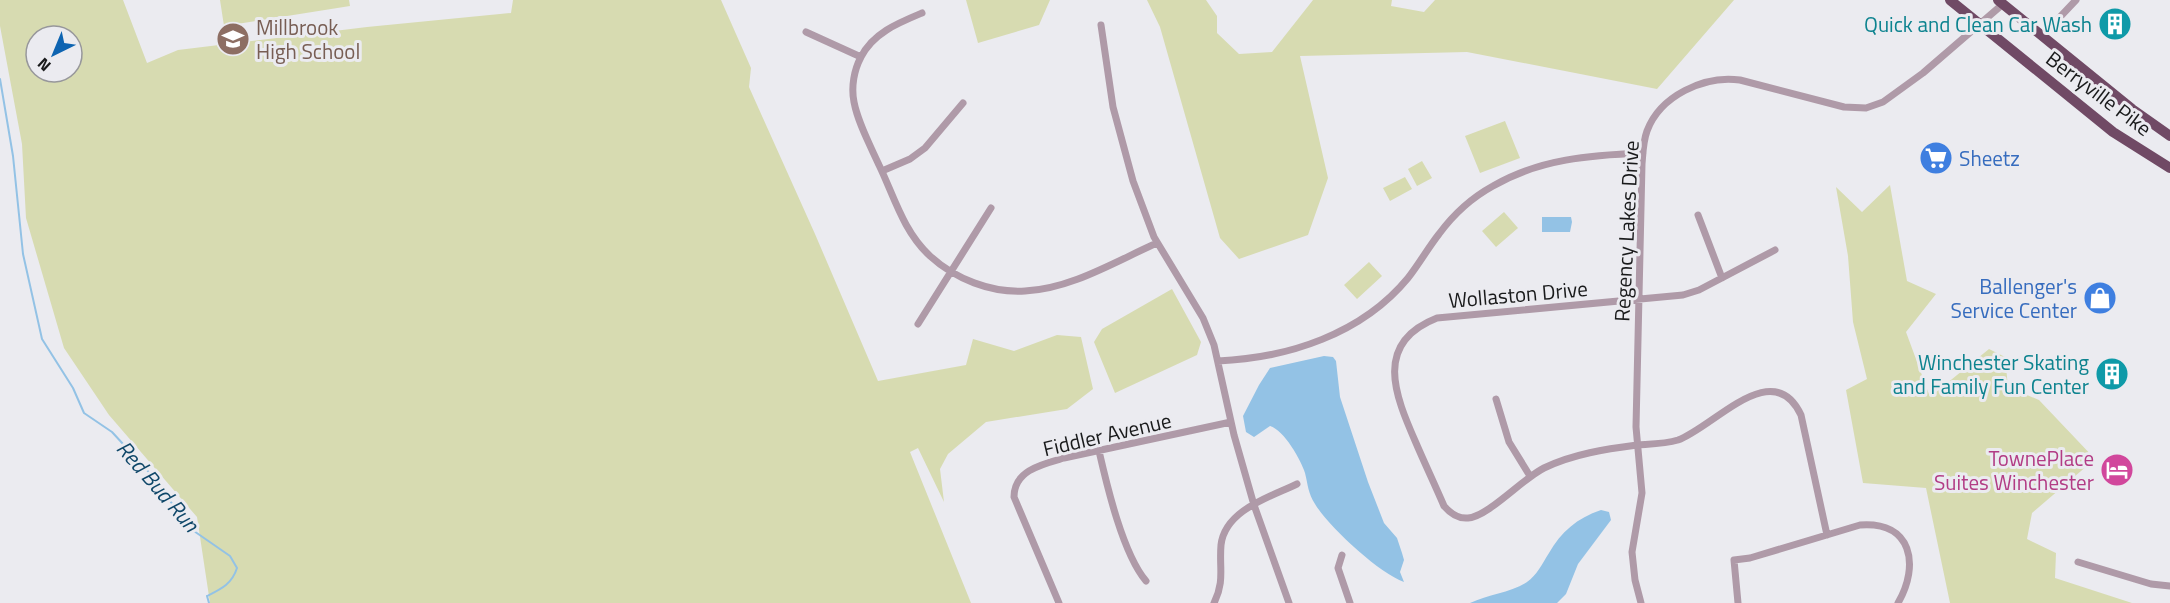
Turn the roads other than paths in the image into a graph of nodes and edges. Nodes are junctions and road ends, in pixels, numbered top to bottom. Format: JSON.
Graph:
{"nodes":[{"id":1,"x":1950,"y":0,"type":"edge"},
{"id":2,"x":2076,"y":0,"type":"edge"},
{"id":3,"x":2001,"y":2,"type":"edge"},
{"id":4,"x":922,"y":13,"type":"dead end"},
{"id":5,"x":1101,"y":25,"type":"dead end"},
{"id":6,"x":1981,"y":25,"type":"junction"},
{"id":7,"x":806,"y":32,"type":"dead end"},
{"id":8,"x":2042,"y":36,"type":"junction"},
{"id":9,"x":861,"y":57,"type":"junction"},
{"id":10,"x":963,"y":103,"type":"dead end"},
{"id":11,"x":2170,"y":136,"type":"edge"},
{"id":12,"x":1643,"y":153,"type":"junction"},
{"id":13,"x":2170,"y":168,"type":"edge"},
{"id":14,"x":882,"y":171,"type":"junction"},
{"id":15,"x":991,"y":208,"type":"dead end"},
{"id":16,"x":1698,"y":215,"type":"dead end"},
{"id":17,"x":1157,"y":243,"type":"junction"},
{"id":18,"x":1775,"y":250,"type":"dead end"},
{"id":19,"x":951,"y":271,"type":"junction"},
{"id":20,"x":1722,"y":278,"type":"junction"},
{"id":21,"x":1639,"y":300,"type":"junction"},
{"id":22,"x":918,"y":324,"type":"dead end"},
{"id":23,"x":1218,"y":362,"type":"junction"},
{"id":24,"x":1496,"y":399,"type":"dead end"},
{"id":25,"x":1231,"y":422,"type":"junction"},
{"id":26,"x":1637,"y":445,"type":"junction"},
{"id":27,"x":1099,"y":451,"type":"junction"},
{"id":28,"x":1530,"y":477,"type":"junction"},
{"id":29,"x":1297,"y":484,"type":"dead end"},
{"id":30,"x":1254,"y":505,"type":"junction"},
{"id":31,"x":1827,"y":535,"type":"junction"},
{"id":32,"x":1342,"y":555,"type":"dead end"},
{"id":33,"x":2078,"y":562,"type":"dead end"},
{"id":34,"x":1146,"y":581,"type":"dead end"},
{"id":35,"x":2170,"y":586,"type":"edge"},
{"id":36,"x":1059,"y":603,"type":"edge"},
{"id":37,"x":1214,"y":603,"type":"edge"},
{"id":38,"x":1289,"y":603,"type":"edge"},
{"id":39,"x":1350,"y":603,"type":"edge"},
{"id":40,"x":1641,"y":603,"type":"edge"},
{"id":41,"x":1738,"y":603,"type":"edge"},
{"id":42,"x":1898,"y":603,"type":"edge"}],
"edges":[{"from":1,"to":6,"type":"highway","name":"Berryville Pike"},
{"from":2,"to":8,"type":"street"},
{"from":3,"to":6,"type":"street","name":"Regency Lakes Drive"},
{"from":3,"to":8,"type":"highway","name":"Berryville Pike"},
{"from":4,"to":9,"type":"street"},
{"from":5,"to":17,"type":"street"},
{"from":6,"to":12,"type":"street","name":"Regency Lakes Drive"},
{"from":6,"to":13,"type":"highway","name":"Berryville Pike"},
{"from":7,"to":9,"type":"street"},
{"from":8,"to":11,"type":"highway","name":"Berryville Pike"},
{"from":9,"to":14,"type":"street"},
{"from":10,"to":14,"type":"street"},
{"from":12,"to":21,"type":"street","name":"Regency Lakes Drive"},
{"from":12,"to":23,"type":"street"},
{"from":14,"to":19,"type":"street"},
{"from":15,"to":19,"type":"street"},
{"from":16,"to":20,"type":"street"},
{"from":17,"to":19,"type":"street"},
{"from":17,"to":23,"type":"street"},
{"from":18,"to":20,"type":"street"},
{"from":19,"to":22,"type":"street"},
{"from":20,"to":21,"type":"street"},
{"from":21,"to":26,"type":"street","name":"Regency Lakes Drive"},
{"from":21,"to":28,"type":"street","name":"Wollaston Drive"},
{"from":23,"to":25,"type":"street"},
{"from":24,"to":28,"type":"street"},
{"from":25,"to":27,"type":"street","name":"Fiddler Avenue"},
{"from":25,"to":30,"type":"street"},
{"from":26,"to":28,"type":"street","name":"Wollaston Drive"},
{"from":26,"to":31,"type":"street","name":"Wollaston Drive"},
{"from":26,"to":40,"type":"street","name":"Regency Lakes Drive"},
{"from":27,"to":34,"type":"street"},
{"from":27,"to":36,"type":"street","name":"Fiddler Avenue"},
{"from":29,"to":30,"type":"street"},
{"from":30,"to":37,"type":"street"},
{"from":30,"to":38,"type":"street"},
{"from":31,"to":41,"type":"street"},
{"from":31,"to":42,"type":"street"},
{"from":32,"to":39,"type":"street"},
{"from":33,"to":35,"type":"street"}]}
